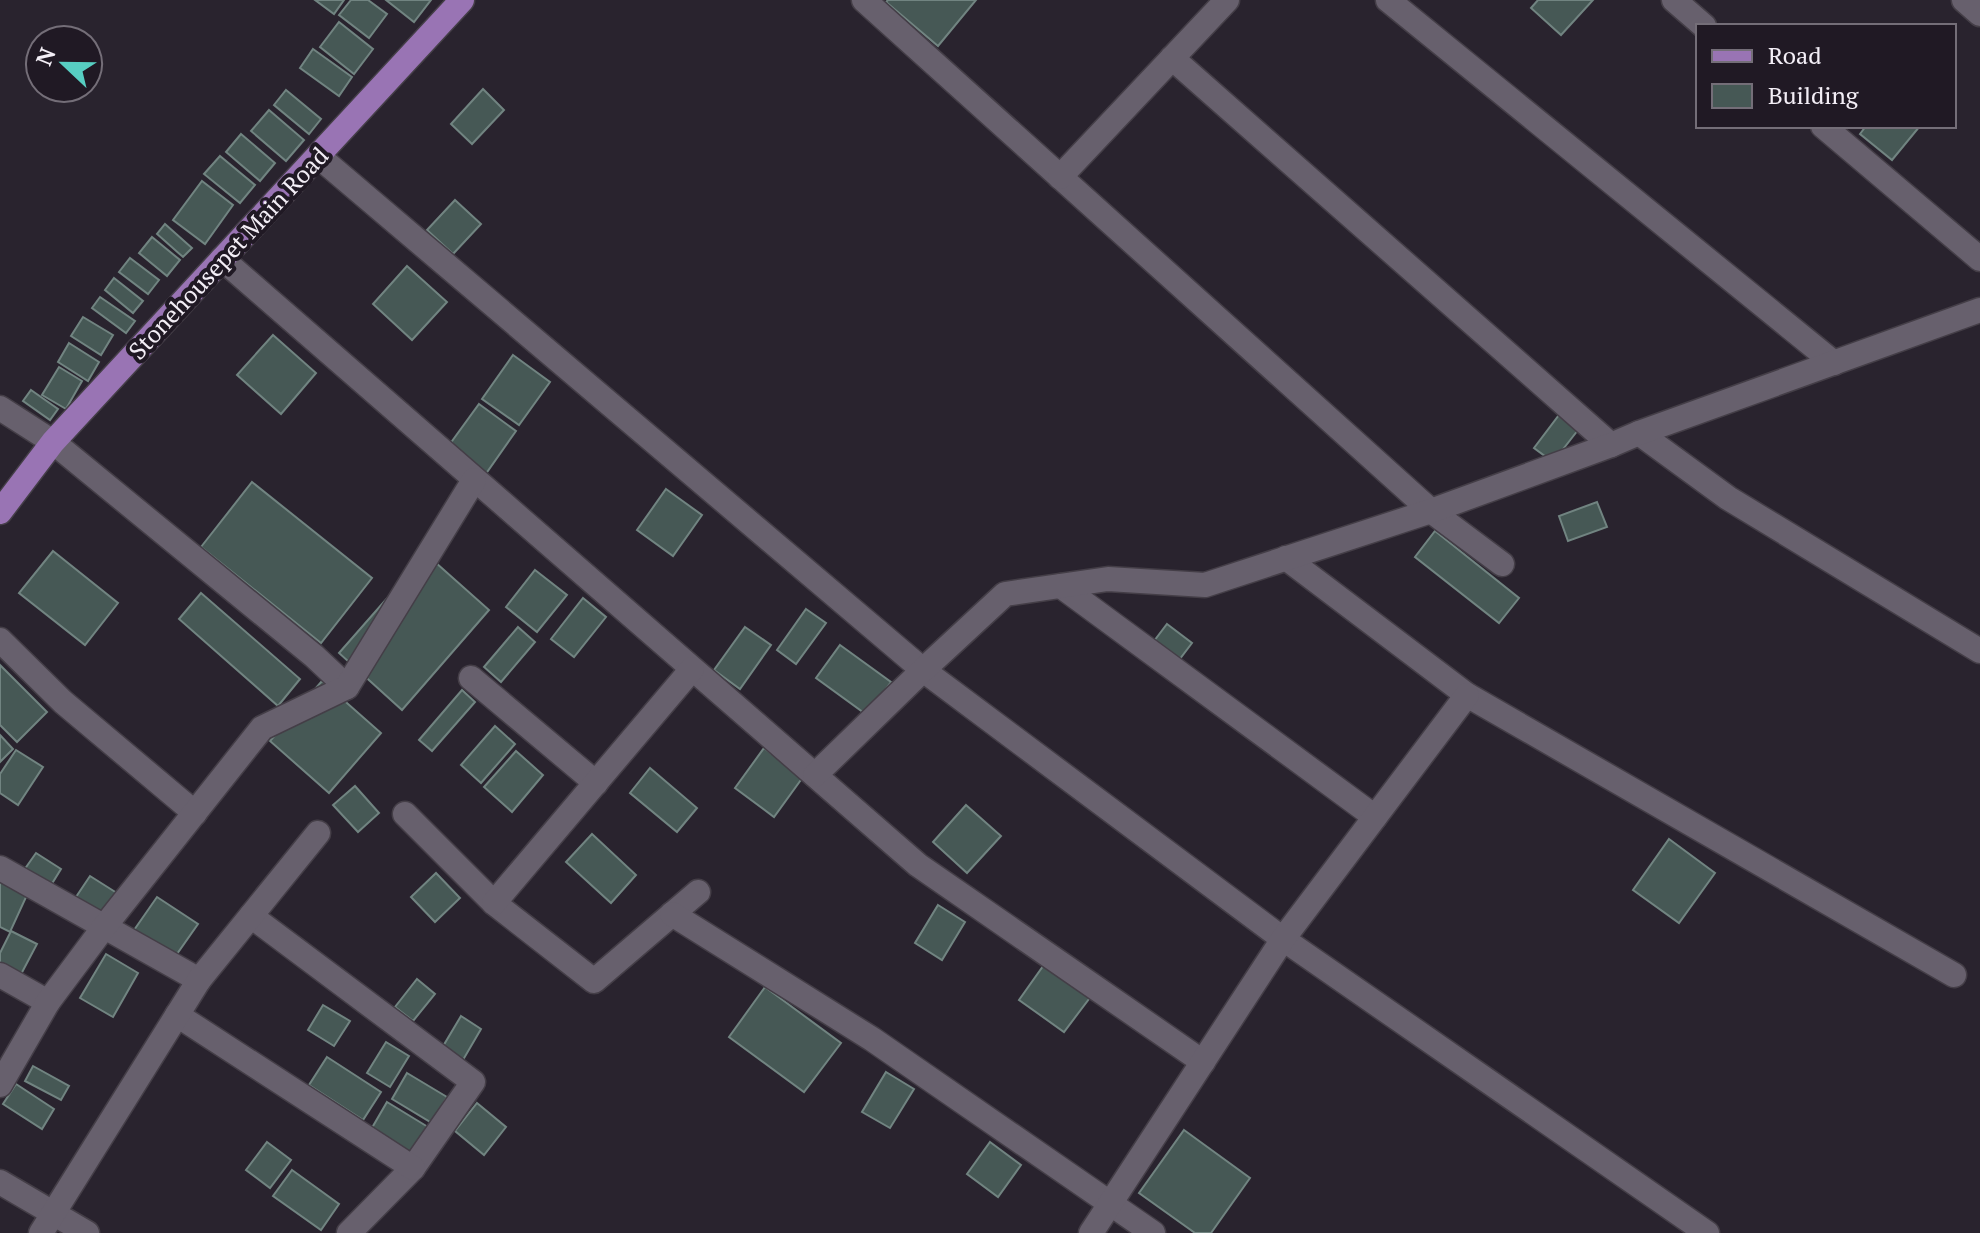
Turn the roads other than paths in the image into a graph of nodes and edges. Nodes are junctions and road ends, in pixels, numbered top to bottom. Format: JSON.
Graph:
{"nodes":[{"id":1,"x":462,"y":0,"type":"edge"},
{"id":2,"x":864,"y":0,"type":"edge"},
{"id":3,"x":1227,"y":0,"type":"edge"},
{"id":4,"x":1388,"y":0,"type":"edge"},
{"id":5,"x":1674,"y":0,"type":"edge"},
{"id":6,"x":1964,"y":0,"type":"edge"},
{"id":7,"x":1980,"y":14,"type":"edge"},
{"id":8,"x":1702,"y":24,"type":"edge"},
{"id":9,"x":1172,"y":58,"type":"junction"},
{"id":10,"x":1825,"y":128,"type":"edge"},
{"id":11,"x":318,"y":156,"type":"junction"},
{"id":12,"x":1060,"y":177,"type":"junction"},
{"id":13,"x":222,"y":259,"type":"junction"},
{"id":14,"x":1980,"y":259,"type":"edge"},
{"id":15,"x":1980,"y":310,"type":"edge"},
{"id":16,"x":1834,"y":363,"type":"junction"},
{"id":17,"x":0,"y":408,"type":"edge"},
{"id":18,"x":1639,"y":433,"type":"junction"},
{"id":19,"x":53,"y":442,"type":"junction"},
{"id":20,"x":1611,"y":445,"type":"junction"},
{"id":21,"x":474,"y":480,"type":"junction"},
{"id":22,"x":1431,"y":511,"type":"junction"},
{"id":23,"x":0,"y":512,"type":"edge"},
{"id":24,"x":1286,"y":558,"type":"junction"},
{"id":25,"x":1502,"y":564,"type":"dead end"},
{"id":26,"x":1061,"y":586,"type":"junction"},
{"id":27,"x":0,"y":640,"type":"edge"},
{"id":28,"x":1980,"y":651,"type":"edge"},
{"id":29,"x":692,"y":669,"type":"junction"},
{"id":30,"x":923,"y":670,"type":"junction"},
{"id":31,"x":471,"y":678,"type":"dead end"},
{"id":32,"x":347,"y":687,"type":"junction"},
{"id":33,"x":1467,"y":695,"type":"junction"},
{"id":34,"x":815,"y":775,"type":"junction"},
{"id":35,"x":596,"y":783,"type":"junction"},
{"id":36,"x":195,"y":813,"type":"junction"},
{"id":37,"x":405,"y":814,"type":"dead end"},
{"id":38,"x":1375,"y":817,"type":"junction"},
{"id":39,"x":318,"y":833,"type":"dead end"},
{"id":40,"x":0,"y":868,"type":"edge"},
{"id":41,"x":698,"y":892,"type":"dead end"},
{"id":42,"x":494,"y":903,"type":"junction"},
{"id":43,"x":672,"y":914,"type":"junction"},
{"id":44,"x":251,"y":916,"type":"junction"},
{"id":45,"x":104,"y":927,"type":"junction"},
{"id":46,"x":1283,"y":939,"type":"junction"},
{"id":47,"x":0,"y":975,"type":"edge"},
{"id":48,"x":1954,"y":975,"type":"dead end"},
{"id":49,"x":199,"y":980,"type":"junction"},
{"id":50,"x":48,"y":1002,"type":"junction"},
{"id":51,"x":177,"y":1015,"type":"junction"},
{"id":52,"x":1203,"y":1062,"type":"junction"},
{"id":53,"x":0,"y":1085,"type":"edge"},
{"id":54,"x":413,"y":1168,"type":"junction"},
{"id":55,"x":0,"y":1182,"type":"edge"},
{"id":56,"x":1110,"y":1203,"type":"junction"},
{"id":57,"x":48,"y":1223,"type":"edge"},
{"id":58,"x":87,"y":1233,"type":"edge"},
{"id":59,"x":349,"y":1233,"type":"edge"},
{"id":60,"x":1091,"y":1233,"type":"edge"},
{"id":61,"x":1153,"y":1233,"type":"edge"},
{"id":62,"x":1707,"y":1233,"type":"edge"}],
"edges":[{"from":1,"to":11,"type":"main road","name":"Stonehousepet Main Road"},
{"from":2,"to":12,"type":"street"},
{"from":3,"to":9,"type":"street"},
{"from":4,"to":16,"type":"street"},
{"from":5,"to":8,"type":"street"},
{"from":6,"to":7,"type":"street"},
{"from":9,"to":12,"type":"street"},
{"from":9,"to":20,"type":"street"},
{"from":10,"to":14,"type":"street"},
{"from":11,"to":13,"type":"main road","name":"Stonehousepet Main Road"},
{"from":11,"to":30,"type":"street"},
{"from":12,"to":22,"type":"street"},
{"from":13,"to":19,"type":"main road","name":"Stonehousepet Main Road"},
{"from":13,"to":21,"type":"street"},
{"from":15,"to":16,"type":"street"},
{"from":16,"to":18,"type":"street"},
{"from":17,"to":19,"type":"street"},
{"from":18,"to":20,"type":"street"},
{"from":18,"to":28,"type":"street"},
{"from":19,"to":23,"type":"main road","name":"Stonehousepet Main Road"},
{"from":19,"to":32,"type":"street"},
{"from":20,"to":22,"type":"street"},
{"from":21,"to":29,"type":"street"},
{"from":21,"to":32,"type":"street"},
{"from":22,"to":24,"type":"street"},
{"from":22,"to":25,"type":"street"},
{"from":24,"to":26,"type":"street"},
{"from":24,"to":33,"type":"street"},
{"from":26,"to":30,"type":"street"},
{"from":26,"to":38,"type":"street"},
{"from":27,"to":36,"type":"street"},
{"from":29,"to":34,"type":"street"},
{"from":29,"to":35,"type":"street"},
{"from":30,"to":34,"type":"street"},
{"from":30,"to":46,"type":"street"},
{"from":31,"to":35,"type":"street"},
{"from":32,"to":36,"type":"street"},
{"from":33,"to":38,"type":"street"},
{"from":33,"to":48,"type":"street"},
{"from":34,"to":52,"type":"street"},
{"from":35,"to":42,"type":"street"},
{"from":36,"to":45,"type":"street"},
{"from":37,"to":42,"type":"street"},
{"from":38,"to":46,"type":"street"},
{"from":39,"to":44,"type":"street"},
{"from":40,"to":45,"type":"street"},
{"from":41,"to":43,"type":"street"},
{"from":42,"to":43,"type":"street"},
{"from":43,"to":56,"type":"street"},
{"from":44,"to":49,"type":"street"},
{"from":44,"to":54,"type":"street"},
{"from":45,"to":49,"type":"street"},
{"from":45,"to":50,"type":"street"},
{"from":46,"to":52,"type":"street"},
{"from":46,"to":62,"type":"street"},
{"from":47,"to":50,"type":"street"},
{"from":49,"to":51,"type":"street"},
{"from":50,"to":53,"type":"street"},
{"from":51,"to":54,"type":"street"},
{"from":51,"to":57,"type":"street"},
{"from":52,"to":56,"type":"street"},
{"from":54,"to":59,"type":"street"},
{"from":55,"to":57,"type":"street"},
{"from":56,"to":60,"type":"street"},
{"from":56,"to":61,"type":"street"},
{"from":57,"to":58,"type":"street"}]}
